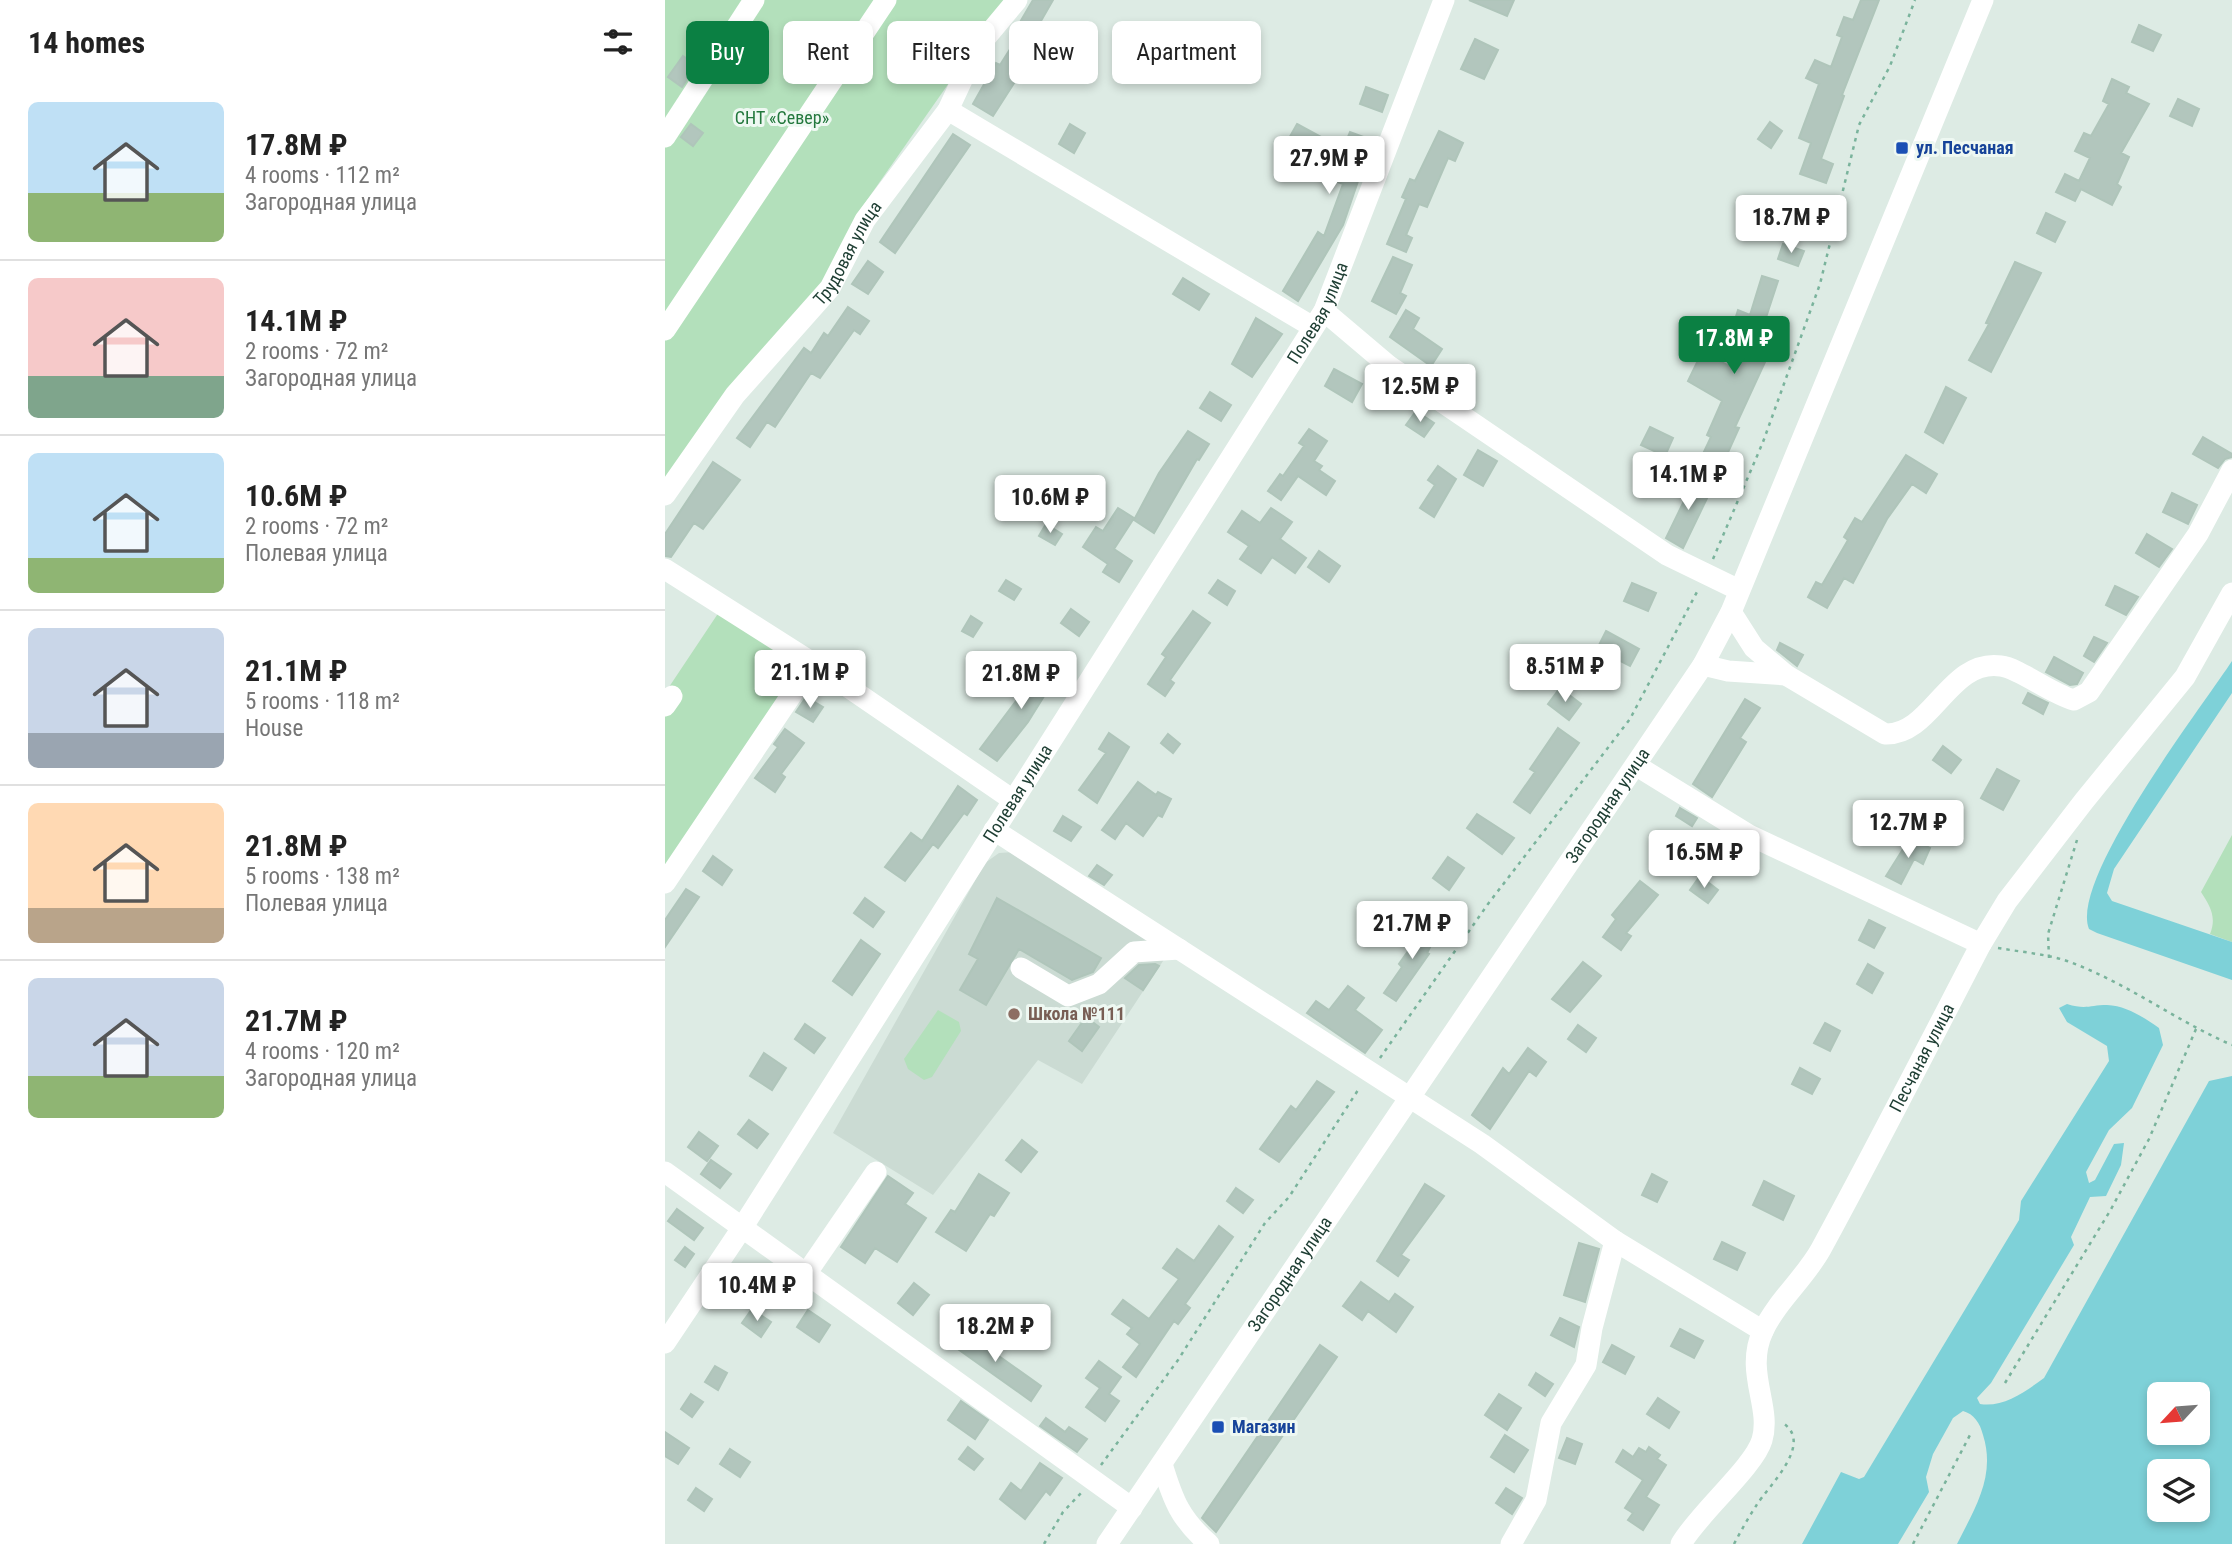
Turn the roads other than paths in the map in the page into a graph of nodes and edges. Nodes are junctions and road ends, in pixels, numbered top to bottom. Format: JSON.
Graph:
{"nodes":[{"id":1,"x":754,"y":0,"type":"edge"},
{"id":2,"x":886,"y":0,"type":"edge"},
{"id":3,"x":1017,"y":0,"type":"edge"},
{"id":4,"x":1444,"y":0,"type":"edge"},
{"id":5,"x":1983,"y":0,"type":"edge"},
{"id":6,"x":948,"y":110,"type":"junction"},
{"id":7,"x":665,"y":137,"type":"edge"},
{"id":8,"x":1319,"y":319,"type":"junction"},
{"id":9,"x":665,"y":330,"type":"edge"},
{"id":10,"x":2232,"y":470,"type":"edge"},
{"id":11,"x":665,"y":495,"type":"edge"},
{"id":12,"x":665,"y":569,"type":"edge"},
{"id":13,"x":1739,"y":590,"type":"junction"},
{"id":14,"x":2232,"y":593,"type":"edge"},
{"id":15,"x":1731,"y":612,"type":"junction"},
{"id":16,"x":813,"y":663,"type":"junction"},
{"id":17,"x":1703,"y":665,"type":"junction"},
{"id":18,"x":1786,"y":675,"type":"junction"},
{"id":19,"x":1637,"y":766,"type":"junction"},
{"id":20,"x":1013,"y":800,"type":"junction"},
{"id":21,"x":994,"y":830,"type":"junction"},
{"id":22,"x":665,"y":883,"type":"edge"},
{"id":23,"x":1981,"y":944,"type":"junction"},
{"id":24,"x":1179,"y":949,"type":"junction"},
{"id":25,"x":1021,"y":968,"type":"dead end"},
{"id":26,"x":1411,"y":1097,"type":"junction"},
{"id":27,"x":665,"y":1172,"type":"edge"},
{"id":28,"x":876,"y":1172,"type":"dead end"},
{"id":29,"x":742,"y":1228,"type":"junction"},
{"id":30,"x":1615,"y":1241,"type":"junction"},
{"id":31,"x":806,"y":1274,"type":"junction"},
{"id":32,"x":1763,"y":1331,"type":"junction"},
{"id":33,"x":665,"y":1343,"type":"edge"},
{"id":34,"x":1161,"y":1464,"type":"junction"},
{"id":35,"x":1132,"y":1508,"type":"junction"},
{"id":36,"x":1107,"y":1544,"type":"edge"},
{"id":37,"x":1209,"y":1544,"type":"edge"},
{"id":38,"x":1511,"y":1544,"type":"edge"},
{"id":39,"x":1681,"y":1544,"type":"edge"}],
"edges":[{"from":1,"to":7,"type":"street"},
{"from":2,"to":9,"type":"street"},
{"from":3,"to":6,"type":"street","name":"Трудовая улица"},
{"from":4,"to":8,"type":"street","name":"Полевая улица"},
{"from":5,"to":13,"type":"street","name":"Загородная улица"},
{"from":6,"to":8,"type":"street"},
{"from":6,"to":11,"type":"street","name":"Трудовая улица"},
{"from":8,"to":13,"type":"street"},
{"from":8,"to":20,"type":"street","name":"Полевая улица"},
{"from":10,"to":18,"type":"street"},
{"from":12,"to":16,"type":"street"},
{"from":13,"to":15,"type":"street","name":"Загородная улица"},
{"from":14,"to":23,"type":"street","name":"Песчаная улица"},
{"from":15,"to":17,"type":"street","name":"Загородная улица"},
{"from":15,"to":18,"type":"street"},
{"from":16,"to":20,"type":"street"},
{"from":16,"to":22,"type":"street"},
{"from":17,"to":18,"type":"street"},
{"from":17,"to":19,"type":"street","name":"Загородная улица"},
{"from":19,"to":23,"type":"street"},
{"from":19,"to":26,"type":"street","name":"Загородная улица"},
{"from":20,"to":21,"type":"street","name":"Полевая улица"},
{"from":21,"to":24,"type":"street"},
{"from":21,"to":29,"type":"street","name":"Полевая улица"},
{"from":23,"to":32,"type":"street","name":"Песчаная улица"},
{"from":24,"to":25,"type":"street"},
{"from":24,"to":26,"type":"street"},
{"from":26,"to":30,"type":"street"},
{"from":26,"to":34,"type":"street","name":"Загородная улица"},
{"from":27,"to":29,"type":"street"},
{"from":28,"to":31,"type":"street"},
{"from":29,"to":31,"type":"street"},
{"from":29,"to":33,"type":"street","name":"Полевая улица"},
{"from":30,"to":32,"type":"street"},
{"from":30,"to":38,"type":"street"},
{"from":31,"to":35,"type":"street"},
{"from":32,"to":39,"type":"street","name":"Песчаная улица"},
{"from":34,"to":35,"type":"street","name":"Загородная улица"},
{"from":34,"to":37,"type":"street"},
{"from":35,"to":36,"type":"street","name":"Загородная улица"}]}
